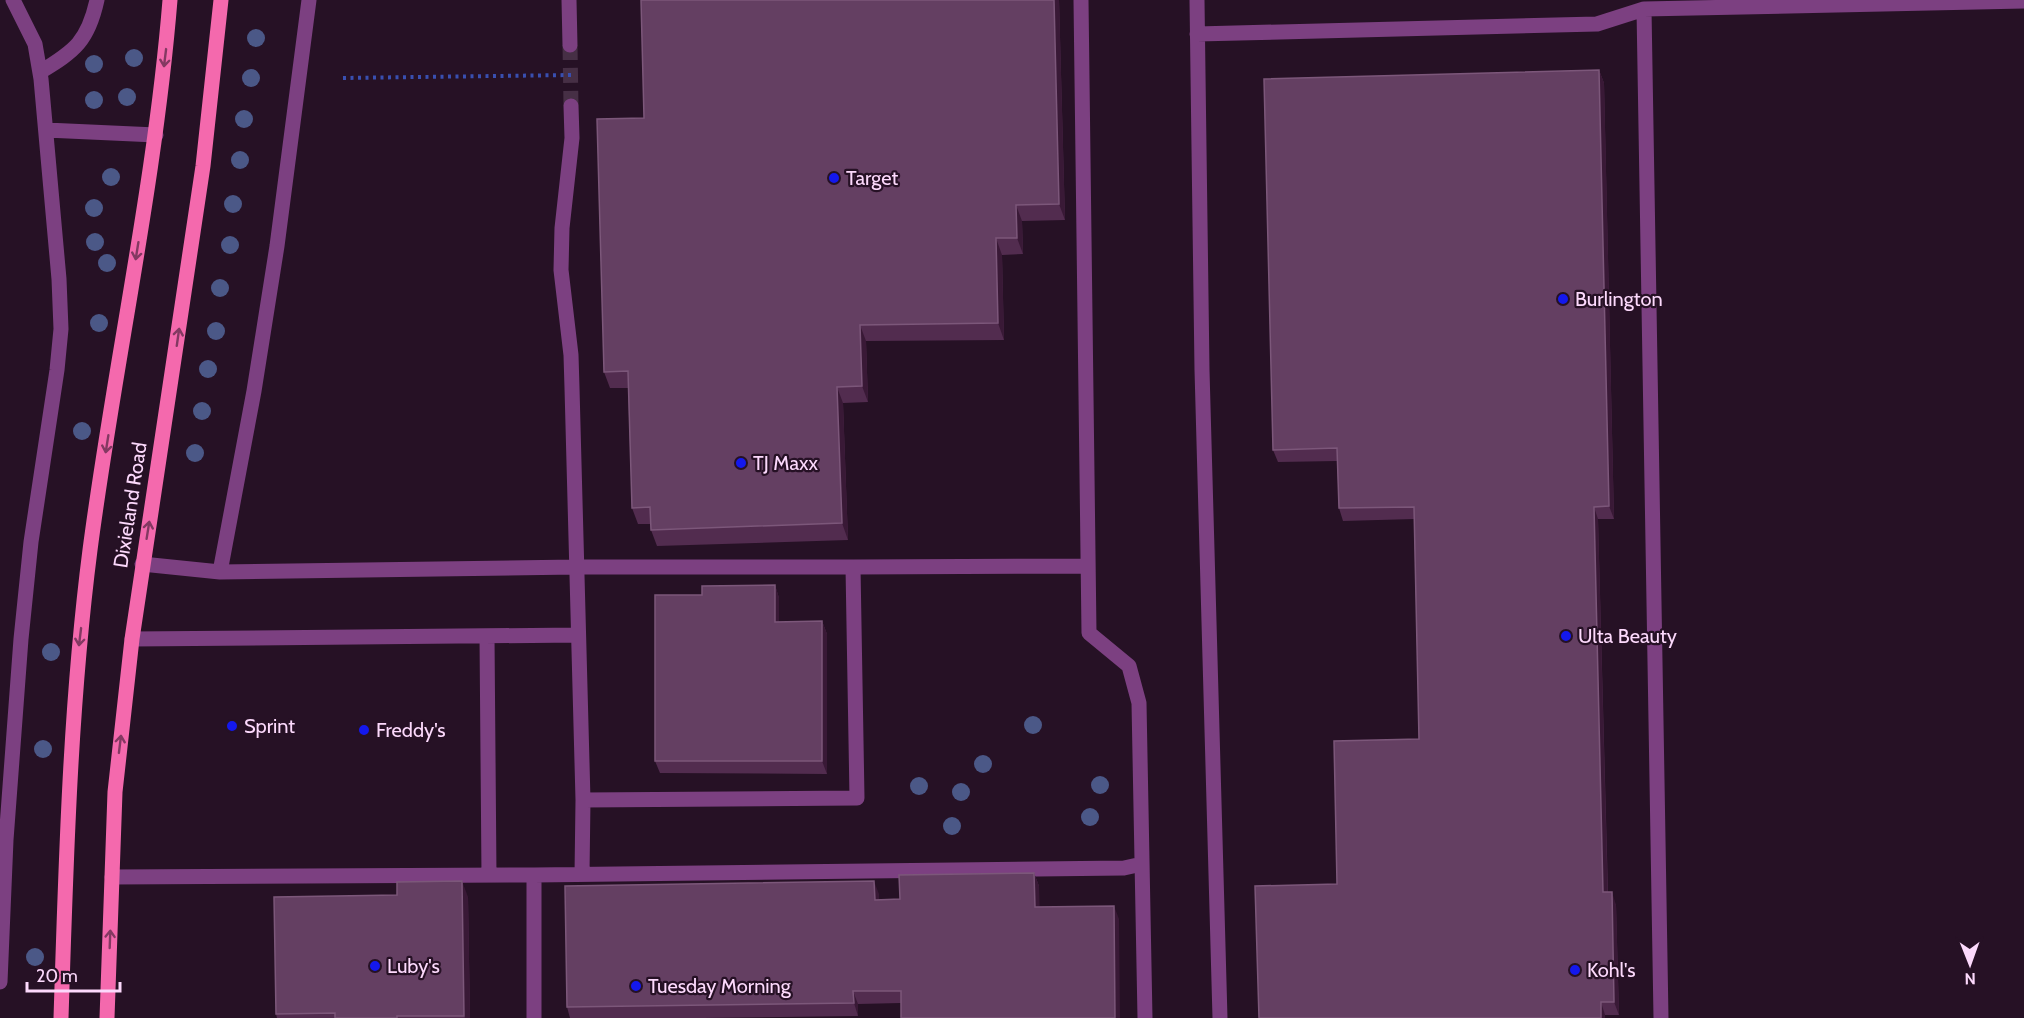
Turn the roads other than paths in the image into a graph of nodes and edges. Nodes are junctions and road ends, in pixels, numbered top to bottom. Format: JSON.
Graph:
{"nodes":[{"id":1,"x":13,"y":0,"type":"edge"},
{"id":2,"x":97,"y":0,"type":"edge"},
{"id":3,"x":170,"y":0,"type":"edge"},
{"id":4,"x":221,"y":0,"type":"edge"},
{"id":5,"x":309,"y":0,"type":"edge"},
{"id":6,"x":569,"y":0,"type":"edge"},
{"id":7,"x":1081,"y":0,"type":"edge"},
{"id":8,"x":1197,"y":0,"type":"edge"},
{"id":9,"x":2024,"y":1,"type":"edge"},
{"id":10,"x":1644,"y":9,"type":"junction"},
{"id":11,"x":1197,"y":34,"type":"junction"},
{"id":12,"x":570,"y":45,"type":"tunnel mouth"},
{"id":13,"x":40,"y":72,"type":"junction"},
{"id":14,"x":571,"y":106,"type":"tunnel mouth"},
{"id":15,"x":46,"y":130,"type":"junction"},
{"id":16,"x":156,"y":135,"type":"junction"},
{"id":17,"x":142,"y":564,"type":"junction"},
{"id":18,"x":1088,"y":566,"type":"junction"},
{"id":19,"x":576,"y":567,"type":"junction"},
{"id":20,"x":853,"y":567,"type":"junction"},
{"id":21,"x":220,"y":572,"type":"junction"},
{"id":22,"x":578,"y":635,"type":"junction"},
{"id":23,"x":487,"y":636,"type":"junction"},
{"id":24,"x":132,"y":639,"type":"junction"},
{"id":25,"x":583,"y":800,"type":"junction"},
{"id":26,"x":1142,"y":864,"type":"junction"},
{"id":27,"x":582,"y":874,"type":"junction"},
{"id":28,"x":489,"y":875,"type":"junction"},
{"id":29,"x":534,"y":875,"type":"junction"},
{"id":30,"x":112,"y":877,"type":"junction"},
{"id":31,"x":0,"y":982,"type":"edge"},
{"id":32,"x":61,"y":1018,"type":"edge"},
{"id":33,"x":107,"y":1018,"type":"edge"},
{"id":34,"x":534,"y":1018,"type":"edge"},
{"id":35,"x":1145,"y":1018,"type":"edge"},
{"id":36,"x":1220,"y":1018,"type":"edge"},
{"id":37,"x":1661,"y":1018,"type":"edge"}],
"edges":[{"from":1,"to":13,"type":"lane"},
{"from":2,"to":13,"type":"lane"},
{"from":3,"to":16,"type":"main road","name":"Dixieland Road","one_way":true},
{"from":17,"to":4,"type":"main road","name":"Dixieland Road","one_way":true},
{"from":5,"to":21,"type":"lane"},
{"from":6,"to":12,"type":"lane"},
{"from":7,"to":18,"type":"lane"},
{"from":8,"to":11,"type":"lane"},
{"from":9,"to":10,"type":"lane"},
{"from":10,"to":11,"type":"lane"},
{"from":10,"to":37,"type":"lane"},
{"from":11,"to":36,"type":"lane"},
{"from":13,"to":15,"type":"lane"},
{"from":14,"to":19,"type":"lane"},
{"from":15,"to":16,"type":"lane"},
{"from":15,"to":31,"type":"lane"},
{"from":16,"to":32,"type":"main road","name":"Dixieland Road","one_way":true},
{"from":17,"to":21,"type":"lane"},
{"from":17,"to":24,"type":"main road","name":"Dixieland Road"},
{"from":18,"to":20,"type":"lane"},
{"from":18,"to":26,"type":"lane"},
{"from":19,"to":20,"type":"lane"},
{"from":19,"to":21,"type":"lane"},
{"from":19,"to":22,"type":"lane"},
{"from":20,"to":25,"type":"lane"},
{"from":22,"to":23,"type":"lane"},
{"from":22,"to":25,"type":"lane"},
{"from":23,"to":24,"type":"lane"},
{"from":23,"to":28,"type":"lane"},
{"from":30,"to":24,"type":"main road","name":"Dixieland Road","one_way":true},
{"from":25,"to":27,"type":"lane"},
{"from":26,"to":27,"type":"lane"},
{"from":26,"to":35,"type":"lane"},
{"from":27,"to":29,"type":"lane"},
{"from":28,"to":29,"type":"lane"},
{"from":28,"to":30,"type":"lane"},
{"from":29,"to":34,"type":"lane"},
{"from":33,"to":30,"type":"main road","name":"Dixieland Road","one_way":true}]}
